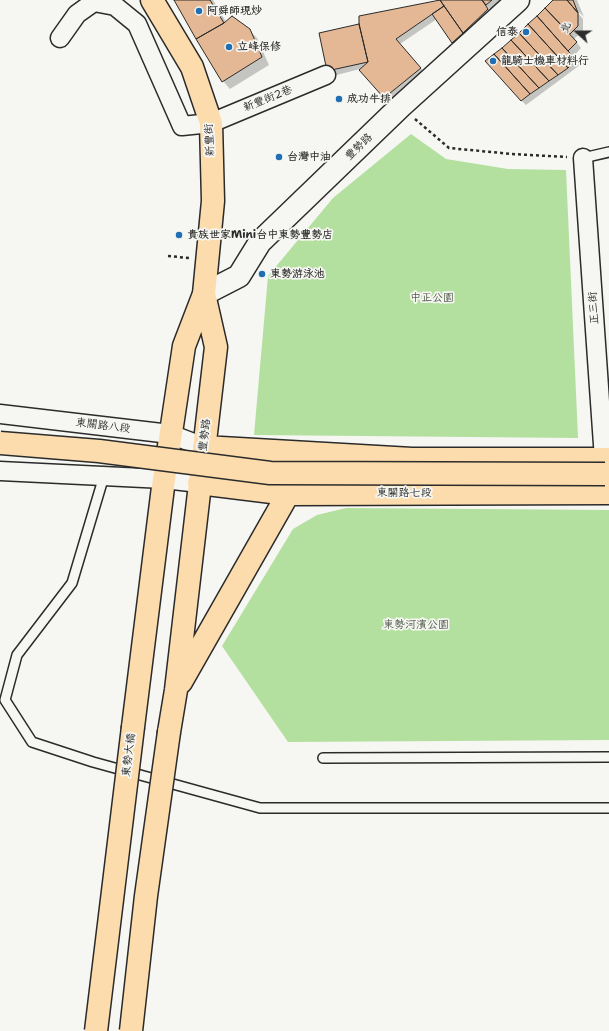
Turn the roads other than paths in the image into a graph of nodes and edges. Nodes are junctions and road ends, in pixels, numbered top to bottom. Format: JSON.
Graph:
{"nodes":[{"id":1,"x":152,"y":0,"type":"edge"},
{"id":2,"x":518,"y":0,"type":"edge"},
{"id":3,"x":89,"y":1,"type":"edge"},
{"id":4,"x":60,"y":38,"type":"dead end"},
{"id":5,"x":326,"y":75,"type":"dead end"},
{"id":6,"x":210,"y":122,"type":"junction"},
{"id":7,"x":609,"y":152,"type":"edge"},
{"id":8,"x":583,"y":158,"type":"joint"},
{"id":9,"x":204,"y":294,"type":"junction"},
{"id":10,"x":601,"y":299,"type":"edge"},
{"id":11,"x":0,"y":414,"type":"edge"},
{"id":12,"x":170,"y":434,"type":"junction"},
{"id":13,"x":0,"y":443,"type":"edge"},
{"id":14,"x":204,"y":447,"type":"junction"},
{"id":15,"x":412,"y":459,"type":"junction"},
{"id":16,"x":0,"y":471,"type":"edge"},
{"id":17,"x":607,"y":471,"type":"edge"},
{"id":18,"x":104,"y":476,"type":"junction"},
{"id":19,"x":164,"y":479,"type":"junction"},
{"id":20,"x":199,"y":483,"type":"junction"},
{"id":21,"x":412,"y":493,"type":"junction"},
{"id":22,"x":288,"y":494,"type":"junction"},
{"id":23,"x":176,"y":690,"type":"junction"},
{"id":24,"x":609,"y":757,"type":"edge"},
{"id":25,"x":323,"y":758,"type":"dead end"},
{"id":26,"x":609,"y":808,"type":"edge"},
{"id":27,"x":96,"y":1031,"type":"edge"},
{"id":28,"x":131,"y":1031,"type":"edge"}],
"edges":[{"from":1,"to":6,"type":"main road","name":"新豐街"},
{"from":2,"to":9,"type":"street","name":"豐勢路"},
{"from":3,"to":4,"type":"street"},
{"from":3,"to":6,"type":"street","name":"新豐街2巷"},
{"from":5,"to":6,"type":"street","name":"新豐街2巷"},
{"from":6,"to":9,"type":"main road","name":"新豐街"},
{"from":7,"to":8,"type":"lane"},
{"from":8,"to":10,"type":"street","name":"正三街"},
{"from":9,"to":12,"type":"main road"},
{"from":9,"to":14,"type":"main road","name":"豐勢路"},
{"from":10,"to":17,"type":"street","name":"正三街"},
{"from":11,"to":12,"type":"street","name":"東關路八段"},
{"from":12,"to":14,"type":"street","name":"東關路八段"},
{"from":12,"to":19,"type":"main road"},
{"from":13,"to":17,"type":"main road","bridge":true},
{"from":14,"to":15,"type":"main road"},
{"from":14,"to":20,"type":"main road","name":"豐勢路"},
{"from":15,"to":17,"type":"main road"},
{"from":15,"to":21,"type":"main road"},
{"from":16,"to":18,"type":"street"},
{"from":17,"to":21,"type":"main road","name":"東關路七段"},
{"from":18,"to":19,"type":"street"},
{"from":18,"to":26,"type":"lane"},
{"from":19,"to":20,"type":"street"},
{"from":19,"to":27,"type":"main road","name":"東勢大橋","bridge":true},
{"from":20,"to":22,"type":"main road","name":"東關路七段"},
{"from":20,"to":23,"type":"main road"},
{"from":21,"to":22,"type":"main road","name":"東關路七段"},
{"from":22,"to":23,"type":"main road"},
{"from":23,"to":28,"type":"main road","bridge":true},
{"from":24,"to":25,"type":"lane"}]}
